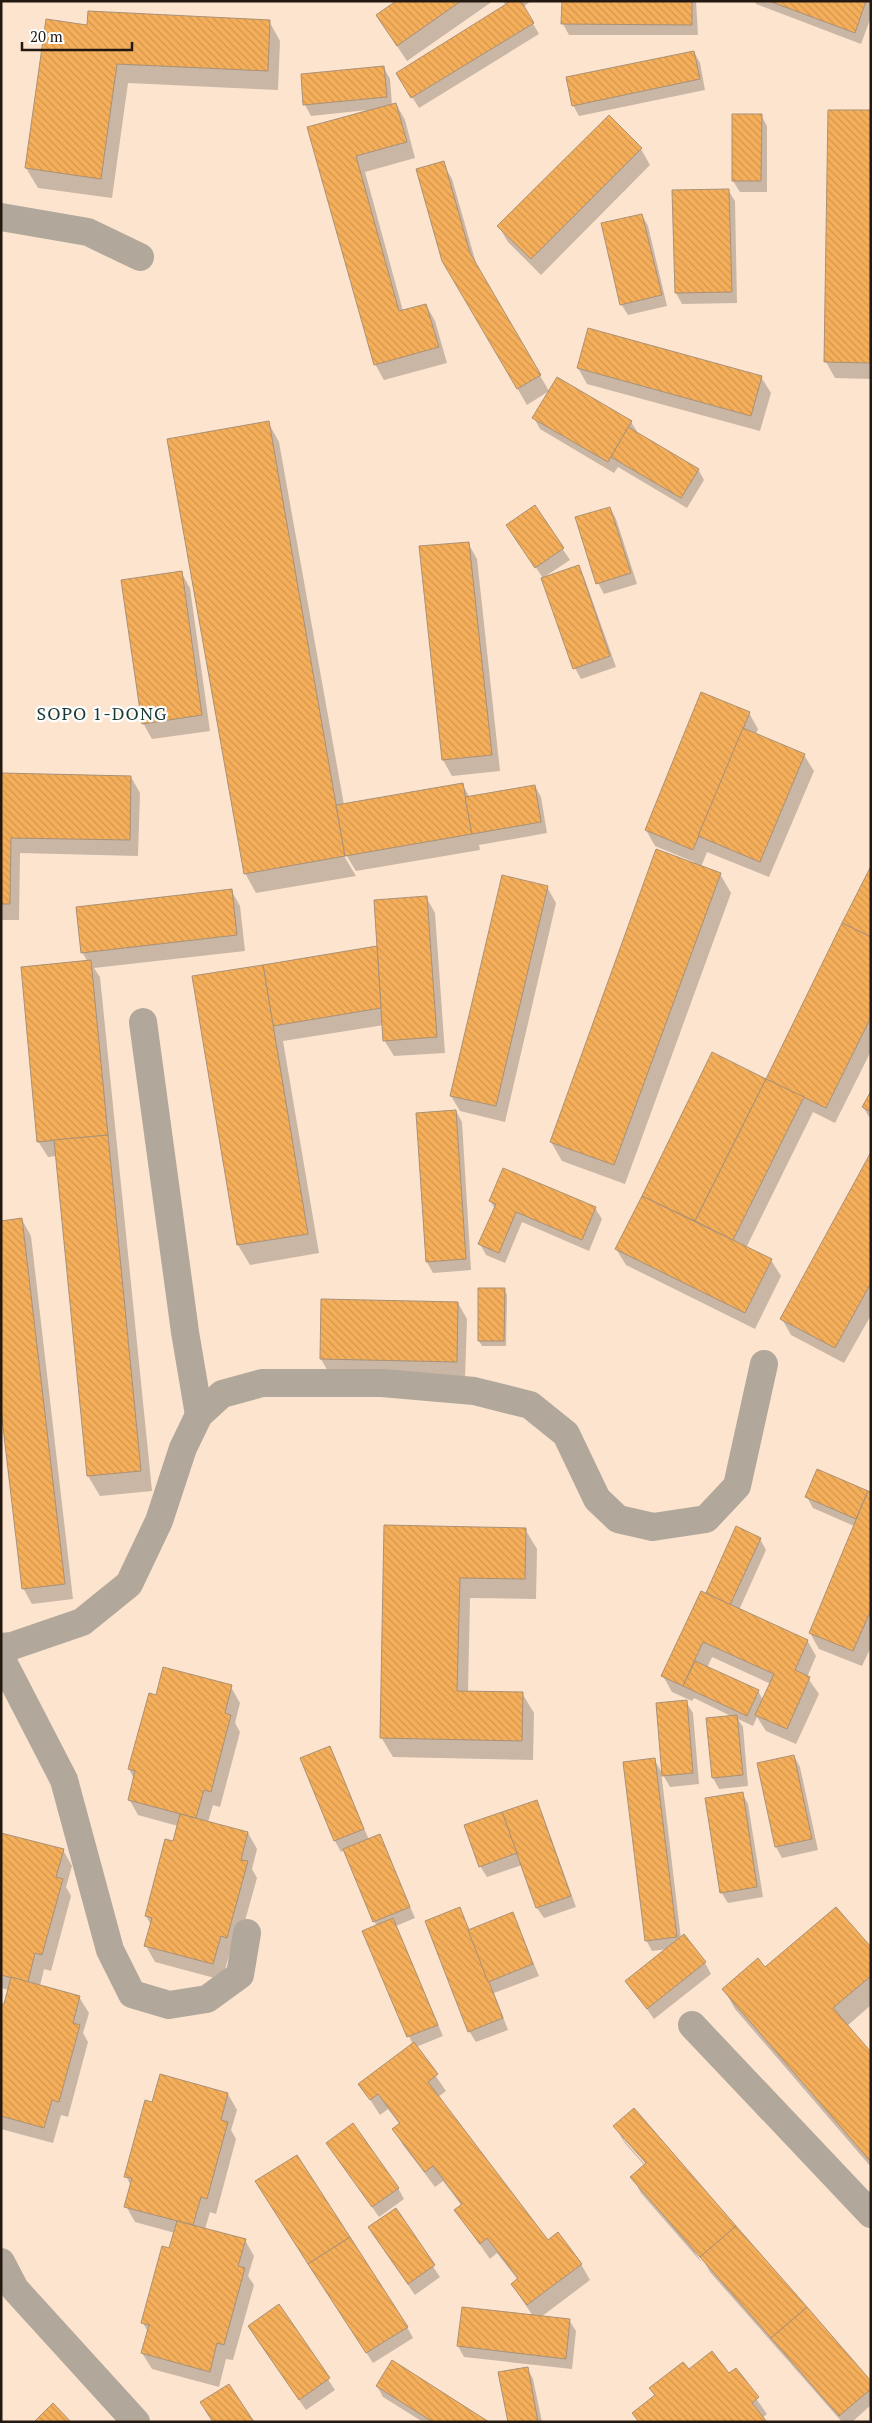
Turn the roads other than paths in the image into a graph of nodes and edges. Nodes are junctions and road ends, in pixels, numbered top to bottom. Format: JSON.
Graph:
{"nodes":[{"id":1,"x":1,"y":217,"type":"edge"},
{"id":2,"x":140,"y":257,"type":"dead end"},
{"id":3,"x":143,"y":1022,"type":"dead end"},
{"id":4,"x":764,"y":1364,"type":"dead end"},
{"id":5,"x":199,"y":1414,"type":"junction"},
{"id":6,"x":1,"y":1647,"type":"edge"},
{"id":7,"x":1,"y":1658,"type":"edge"},
{"id":8,"x":247,"y":1933,"type":"dead end"},
{"id":9,"x":692,"y":2025,"type":"dead end"},
{"id":10,"x":871,"y":2214,"type":"edge"},
{"id":11,"x":1,"y":2262,"type":"edge"},
{"id":12,"x":136,"y":2422,"type":"edge"}],
"edges":[{"from":1,"to":2,"type":"street"},
{"from":3,"to":5,"type":"street"},
{"from":4,"to":5,"type":"street"},
{"from":5,"to":6,"type":"street"},
{"from":7,"to":8,"type":"street"},
{"from":9,"to":10,"type":"street"},
{"from":11,"to":12,"type":"street"}]}
